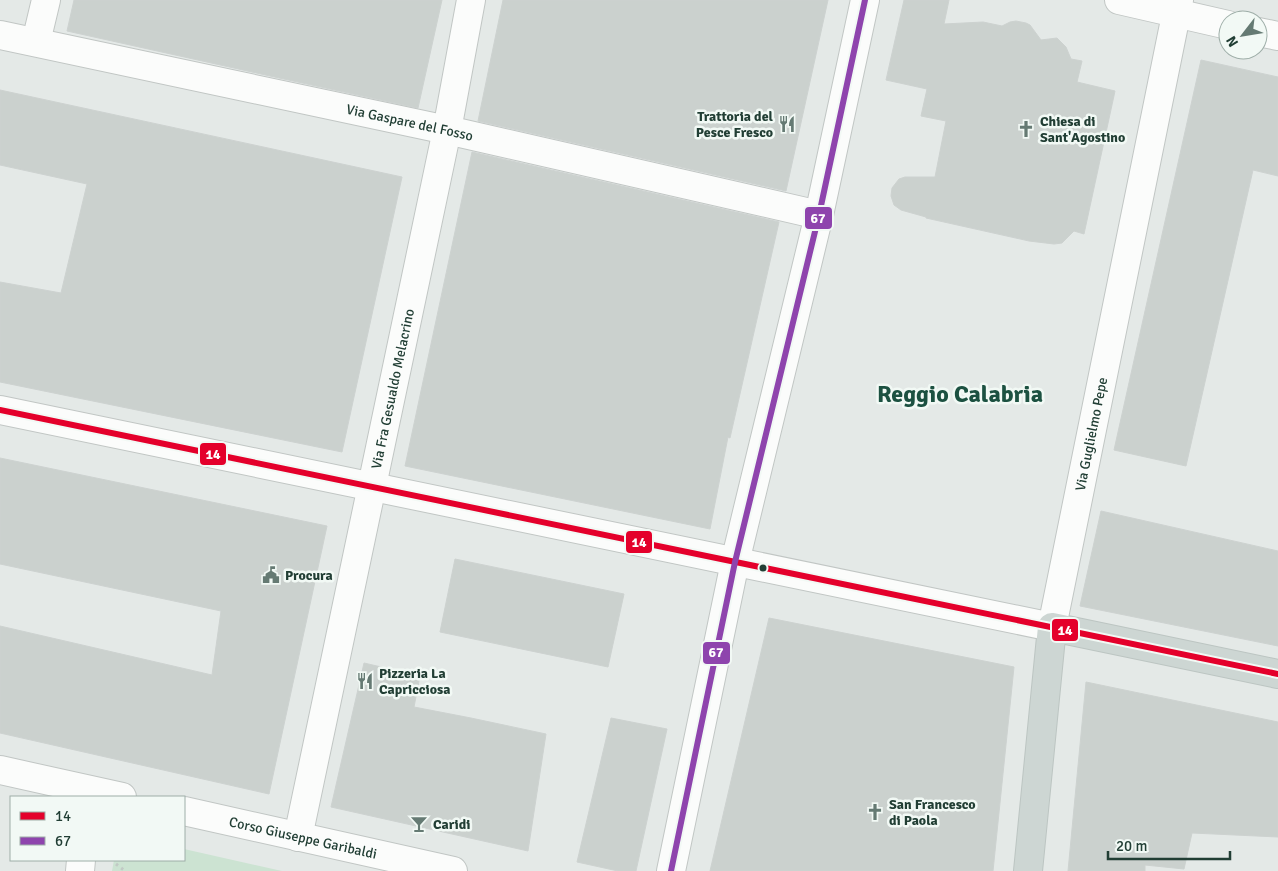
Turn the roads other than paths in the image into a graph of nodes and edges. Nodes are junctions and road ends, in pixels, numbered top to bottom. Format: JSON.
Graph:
{"nodes":[{"id":1,"x":46,"y":0,"type":"edge"},
{"id":2,"x":471,"y":0,"type":"edge"},
{"id":3,"x":865,"y":0,"type":"edge"},
{"id":4,"x":1119,"y":0,"type":"edge"},
{"id":5,"x":1177,"y":7,"type":"edge"},
{"id":6,"x":1218,"y":21,"type":"edge"},
{"id":7,"x":0,"y":35,"type":"edge"},
{"id":8,"x":36,"y":42,"type":"junction"},
{"id":9,"x":447,"y":130,"type":"junction"},
{"id":10,"x":819,"y":215,"type":"junction"},
{"id":11,"x":0,"y":410,"type":"edge"},
{"id":12,"x":372,"y":487,"type":"junction"},
{"id":13,"x":735,"y":562,"type":"junction"},
{"id":14,"x":1052,"y":628,"type":"junction"},
{"id":15,"x":1278,"y":674,"type":"edge"},
{"id":16,"x":0,"y":770,"type":"edge"},
{"id":17,"x":89,"y":794,"type":"edge"},
{"id":18,"x":111,"y":796,"type":"edge"},
{"id":19,"x":185,"y":811,"type":"edge"},
{"id":20,"x":298,"y":837,"type":"junction"},
{"id":21,"x":453,"y":871,"type":"edge"},
{"id":22,"x":671,"y":871,"type":"edge"},
{"id":23,"x":1028,"y":871,"type":"edge"}],
"edges":[{"from":1,"to":8,"type":"street"},
{"from":2,"to":9,"type":"street","name":"Via Fra Gesualdo Melacrino"},
{"from":3,"to":10,"type":"street"},
{"from":4,"to":5,"type":"street"},
{"from":5,"to":6,"type":"street"},
{"from":5,"to":14,"type":"street","name":"Via Guglielmo Pepe"},
{"from":7,"to":8,"type":"street","name":"Via Gaspare del Fosso"},
{"from":8,"to":9,"type":"street","name":"Via Gaspare del Fosso"},
{"from":9,"to":10,"type":"street","name":"Via Gaspare del Fosso"},
{"from":9,"to":12,"type":"street","name":"Via Fra Gesualdo Melacrino"},
{"from":10,"to":13,"type":"street"},
{"from":11,"to":12,"type":"street"},
{"from":12,"to":13,"type":"street"},
{"from":12,"to":20,"type":"street","name":"Via Fra Gesualdo Melacrino"},
{"from":13,"to":14,"type":"street"},
{"from":13,"to":22,"type":"street"},
{"from":14,"to":15,"type":"main road"},
{"from":14,"to":23,"type":"main road","name":"Via Guglielmo Pepe"},
{"from":16,"to":17,"type":"street"},
{"from":17,"to":18,"type":"street"},
{"from":19,"to":20,"type":"street","name":"Corso Giuseppe Garibaldi"},
{"from":20,"to":21,"type":"street","name":"Corso Giuseppe Garibaldi"}]}
